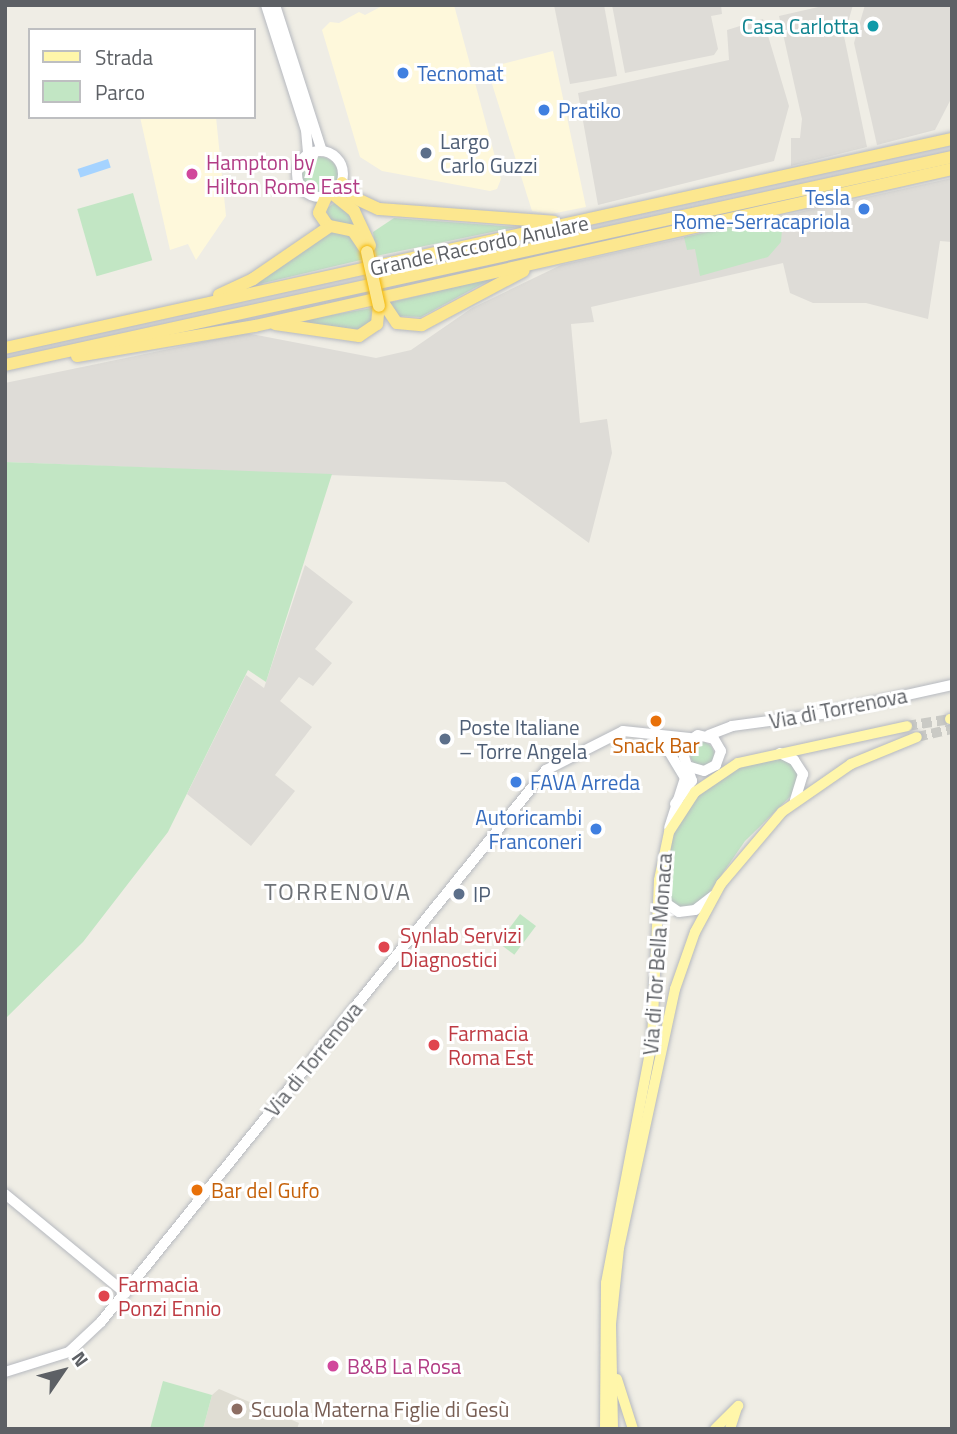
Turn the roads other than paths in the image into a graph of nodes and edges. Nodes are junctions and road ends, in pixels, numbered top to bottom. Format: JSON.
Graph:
{"nodes":[{"id":1,"x":266,"y":5,"type":"edge"},
{"id":2,"x":275,"y":5,"type":"edge"},
{"id":3,"x":952,"y":139,"type":"edge"},
{"id":4,"x":321,"y":151,"type":"junction"},
{"id":5,"x":309,"y":154,"type":"junction"},
{"id":6,"x":952,"y":157,"type":"edge"},
{"id":7,"x":952,"y":169,"type":"edge"},
{"id":8,"x":333,"y":191,"type":"junction"},
{"id":9,"x":586,"y":221,"type":"junction"},
{"id":10,"x":328,"y":226,"type":"junction"},
{"id":11,"x":370,"y":252,"type":"junction"},
{"id":12,"x":575,"y":253,"type":"junction"},
{"id":13,"x":381,"y":305,"type":"junction"},
{"id":14,"x":180,"y":310,"type":"junction"},
{"id":15,"x":256,"y":326,"type":"junction"},
{"id":16,"x":5,"y":348,"type":"edge"},
{"id":17,"x":24,"y":361,"type":"junction"},
{"id":18,"x":5,"y":365,"type":"edge"},
{"id":19,"x":952,"y":685,"type":"edge"},
{"id":20,"x":907,"y":726,"type":"tunnel mouth"},
{"id":21,"x":724,"y":729,"type":"junction"},
{"id":22,"x":614,"y":736,"type":"junction"},
{"id":23,"x":709,"y":736,"type":"junction"},
{"id":24,"x":917,"y":737,"type":"tunnel mouth"},
{"id":25,"x":690,"y":738,"type":"junction"},
{"id":26,"x":662,"y":740,"type":"junction"},
{"id":27,"x":720,"y":748,"type":"junction"},
{"id":28,"x":775,"y":752,"type":"junction"},
{"id":29,"x":684,"y":753,"type":"junction"},
{"id":30,"x":755,"y":757,"type":"junction"},
{"id":31,"x":690,"y":767,"type":"junction"},
{"id":32,"x":795,"y":801,"type":"junction"},
{"id":33,"x":675,"y":804,"type":"junction"},
{"id":34,"x":668,"y":832,"type":"junction"},
{"id":35,"x":659,"y":880,"type":"junction"},
{"id":36,"x":714,"y":896,"type":"junction"},
{"id":37,"x":5,"y":1194,"type":"edge"},
{"id":38,"x":125,"y":1293,"type":"junction"},
{"id":39,"x":611,"y":1333,"type":"junction"},
{"id":40,"x":5,"y":1372,"type":"edge"},
{"id":41,"x":603,"y":1390,"type":"junction"},
{"id":42,"x":597,"y":1429,"type":"edge"},
{"id":43,"x":605,"y":1429,"type":"edge"},
{"id":44,"x":613,"y":1429,"type":"edge"},
{"id":45,"x":633,"y":1429,"type":"edge"},
{"id":46,"x":715,"y":1429,"type":"edge"},
{"id":47,"x":730,"y":1429,"type":"edge"}],
"edges":[{"from":1,"to":5,"type":"street"},
{"from":2,"to":4,"type":"street"},
{"from":3,"to":9,"type":"highway","name":"Grande Raccordo Anulare"},
{"from":4,"to":5,"type":"street"},
{"from":4,"to":8,"type":"street"},
{"from":5,"to":8,"type":"street"},
{"from":6,"to":17,"type":"highway","name":"Grande Raccordo Anulare"},
{"from":7,"to":12,"type":"highway"},
{"from":8,"to":9,"type":"highway"},
{"from":8,"to":10,"type":"highway"},
{"from":8,"to":11,"type":"highway"},
{"from":9,"to":14,"type":"highway","name":"Grande Raccordo Anulare"},
{"from":10,"to":11,"type":"highway"},
{"from":10,"to":14,"type":"highway"},
{"from":11,"to":13,"type":"highway","bridge":true},
{"from":12,"to":13,"type":"highway"},
{"from":12,"to":15,"type":"highway"},
{"from":13,"to":15,"type":"highway"},
{"from":14,"to":16,"type":"highway","name":"Grande Raccordo Anulare"},
{"from":15,"to":17,"type":"highway"},
{"from":17,"to":18,"type":"highway","name":"Grande Raccordo Anulare"},
{"from":19,"to":21,"type":"street","name":"Via di Torrenova"},
{"from":20,"to":28,"type":"main road","name":"Via di Tor Bella Monaca"},
{"from":21,"to":23,"type":"street","name":"Via di Torrenova"},
{"from":21,"to":27,"type":"street"},
{"from":22,"to":25,"type":"street","name":"Via di Torrenova"},
{"from":22,"to":26,"type":"street","name":"Via di Torrenova"},
{"from":22,"to":38,"type":"street","name":"Via di Torrenova"},
{"from":23,"to":25,"type":"street"},
{"from":23,"to":27,"type":"street"},
{"from":24,"to":32,"type":"main road","name":"Via di Tor Bella Monaca"},
{"from":25,"to":29,"type":"street"},
{"from":26,"to":29,"type":"street","name":"Via di Torrenova"},
{"from":26,"to":33,"type":"street"},
{"from":27,"to":30,"type":"street"},
{"from":27,"to":31,"type":"street"},
{"from":28,"to":30,"type":"main road","name":"Via di Tor Bella Monaca"},
{"from":28,"to":32,"type":"street"},
{"from":29,"to":31,"type":"street"},
{"from":30,"to":34,"type":"main road","name":"Via di Tor Bella Monaca"},
{"from":31,"to":33,"type":"street"},
{"from":32,"to":36,"type":"main road","name":"Via di Tor Bella Monaca"},
{"from":33,"to":34,"type":"street"},
{"from":34,"to":35,"type":"main road","name":"Via di Tor Bella Monaca"},
{"from":35,"to":36,"type":"street"},
{"from":35,"to":41,"type":"main road","name":"Via di Tor Bella Monaca"},
{"from":36,"to":39,"type":"main road","name":"Via di Tor Bella Monaca"},
{"from":37,"to":38,"type":"street"},
{"from":38,"to":40,"type":"street","name":"Via di Torrenova"},
{"from":39,"to":44,"type":"main road","name":"Via di Tor Bella Monaca"},
{"from":39,"to":45,"type":"main road"},
{"from":41,"to":42,"type":"main road"},
{"from":41,"to":43,"type":"main road","name":"Via di Tor Bella Monaca"},
{"from":46,"to":47,"type":"main road"}]}
